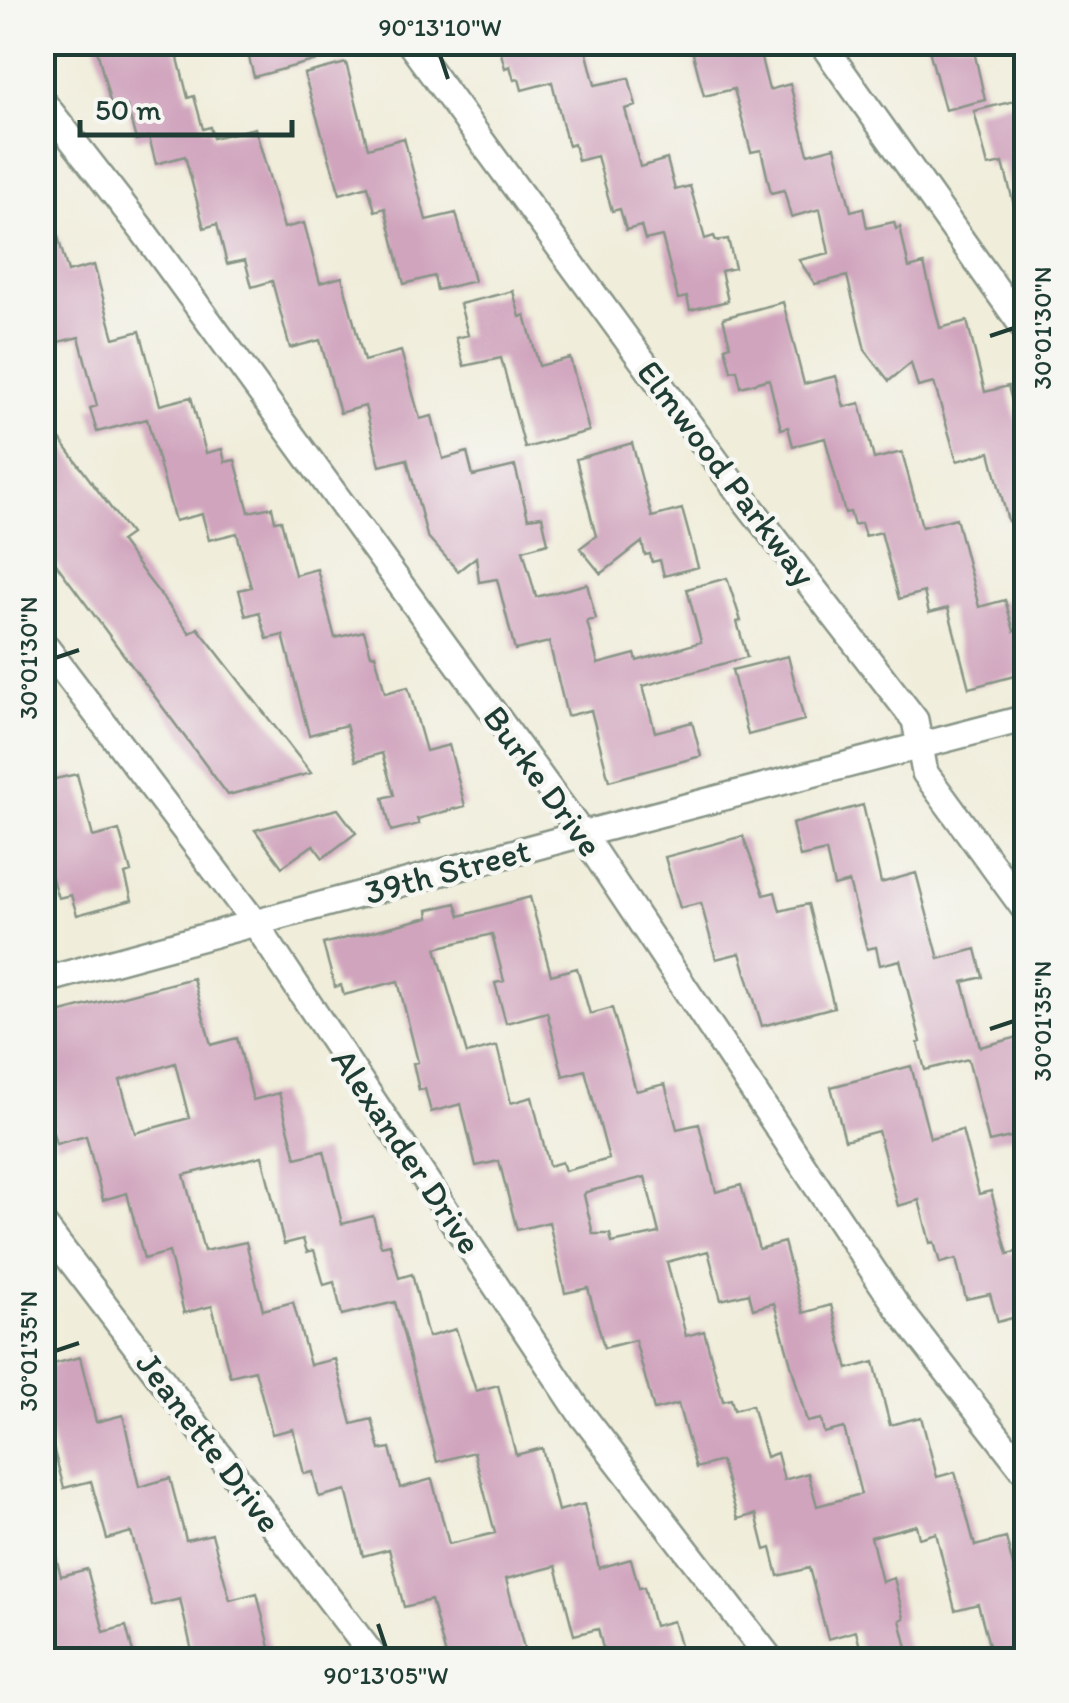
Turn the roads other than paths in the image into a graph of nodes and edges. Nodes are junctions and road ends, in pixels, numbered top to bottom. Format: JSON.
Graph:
{"nodes":[{"id":1,"x":409,"y":42,"type":"edge"},
{"id":2,"x":820,"y":42,"type":"edge"},
{"id":3,"x":42,"y":101,"type":"edge"},
{"id":4,"x":1026,"y":332,"type":"edge"},
{"id":5,"x":42,"y":642,"type":"edge"},
{"id":6,"x":1026,"y":718,"type":"edge"},
{"id":7,"x":919,"y":744,"type":"junction"},
{"id":8,"x":582,"y":834,"type":"junction"},
{"id":9,"x":1026,"y":911,"type":"edge"},
{"id":10,"x":255,"y":923,"type":"junction"},
{"id":11,"x":42,"y":981,"type":"edge"},
{"id":12,"x":42,"y":1222,"type":"edge"},
{"id":13,"x":1026,"y":1473,"type":"edge"},
{"id":14,"x":376,"y":1660,"type":"edge"},
{"id":15,"x":771,"y":1660,"type":"edge"}],
"edges":[{"from":1,"to":7,"type":"street","name":"Elmwood Parkway"},
{"from":2,"to":4,"type":"street"},
{"from":3,"to":8,"type":"street","name":"Burke Drive"},
{"from":5,"to":10,"type":"street","name":"Alexander Drive"},
{"from":6,"to":7,"type":"street","name":"39th Street"},
{"from":7,"to":8,"type":"street","name":"39th Street"},
{"from":7,"to":9,"type":"street","name":"Elmwood Parkway"},
{"from":8,"to":10,"type":"street","name":"39th Street"},
{"from":8,"to":13,"type":"street","name":"Burke Drive"},
{"from":10,"to":11,"type":"street","name":"39th Street"},
{"from":10,"to":15,"type":"street","name":"Alexander Drive"},
{"from":12,"to":14,"type":"street","name":"Jeanette Drive"}]}
